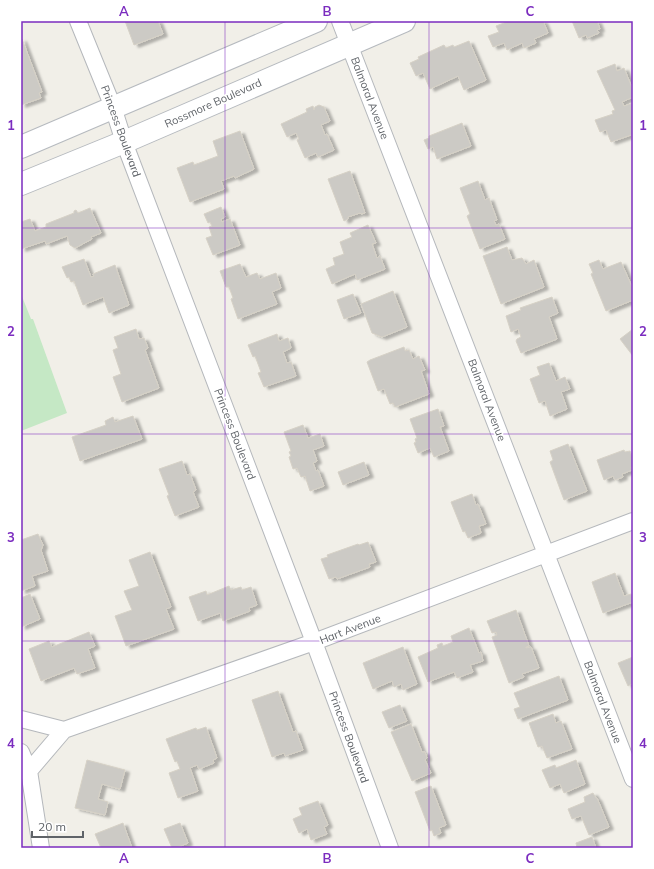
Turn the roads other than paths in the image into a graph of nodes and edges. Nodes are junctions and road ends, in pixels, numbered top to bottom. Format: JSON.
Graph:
{"nodes":[{"id":1,"x":78,"y":21,"type":"edge"},
{"id":2,"x":316,"y":21,"type":"edge"},
{"id":3,"x":340,"y":21,"type":"edge"},
{"id":4,"x":404,"y":21,"type":"edge"},
{"id":5,"x":349,"y":44,"type":"junction"},
{"id":6,"x":113,"y":107,"type":"junction"},
{"id":7,"x":124,"y":142,"type":"junction"},
{"id":8,"x":21,"y":147,"type":"edge"},
{"id":9,"x":21,"y":184,"type":"edge"},
{"id":10,"x":633,"y":521,"type":"edge"},
{"id":11,"x":546,"y":553,"type":"junction"},
{"id":12,"x":314,"y":642,"type":"junction"},
{"id":13,"x":21,"y":719,"type":"edge"},
{"id":14,"x":64,"y":730,"type":"junction"},
{"id":15,"x":21,"y":752,"type":"edge"},
{"id":16,"x":29,"y":771,"type":"junction"},
{"id":17,"x":633,"y":779,"type":"edge"},
{"id":18,"x":41,"y":848,"type":"edge"},
{"id":19,"x":390,"y":848,"type":"edge"}],
"edges":[{"from":1,"to":6,"type":"street","name":"Princess Boulevard"},
{"from":2,"to":6,"type":"street"},
{"from":3,"to":5,"type":"street","name":"Balmoral Avenue"},
{"from":4,"to":5,"type":"street","name":"Rossmore Boulevard"},
{"from":5,"to":7,"type":"street","name":"Rossmore Boulevard"},
{"from":5,"to":11,"type":"street","name":"Balmoral Avenue"},
{"from":6,"to":7,"type":"street","name":"Princess Boulevard"},
{"from":6,"to":8,"type":"street"},
{"from":7,"to":9,"type":"street","name":"Rossmore Boulevard"},
{"from":7,"to":12,"type":"street","name":"Princess Boulevard"},
{"from":10,"to":11,"type":"street","name":"Hart Avenue"},
{"from":11,"to":12,"type":"street","name":"Hart Avenue"},
{"from":11,"to":17,"type":"street","name":"Balmoral Avenue"},
{"from":12,"to":14,"type":"street","name":"Hart Avenue"},
{"from":12,"to":19,"type":"street","name":"Princess Boulevard"},
{"from":13,"to":14,"type":"street"},
{"from":14,"to":16,"type":"street"},
{"from":15,"to":16,"type":"street"},
{"from":16,"to":18,"type":"street"}]}
